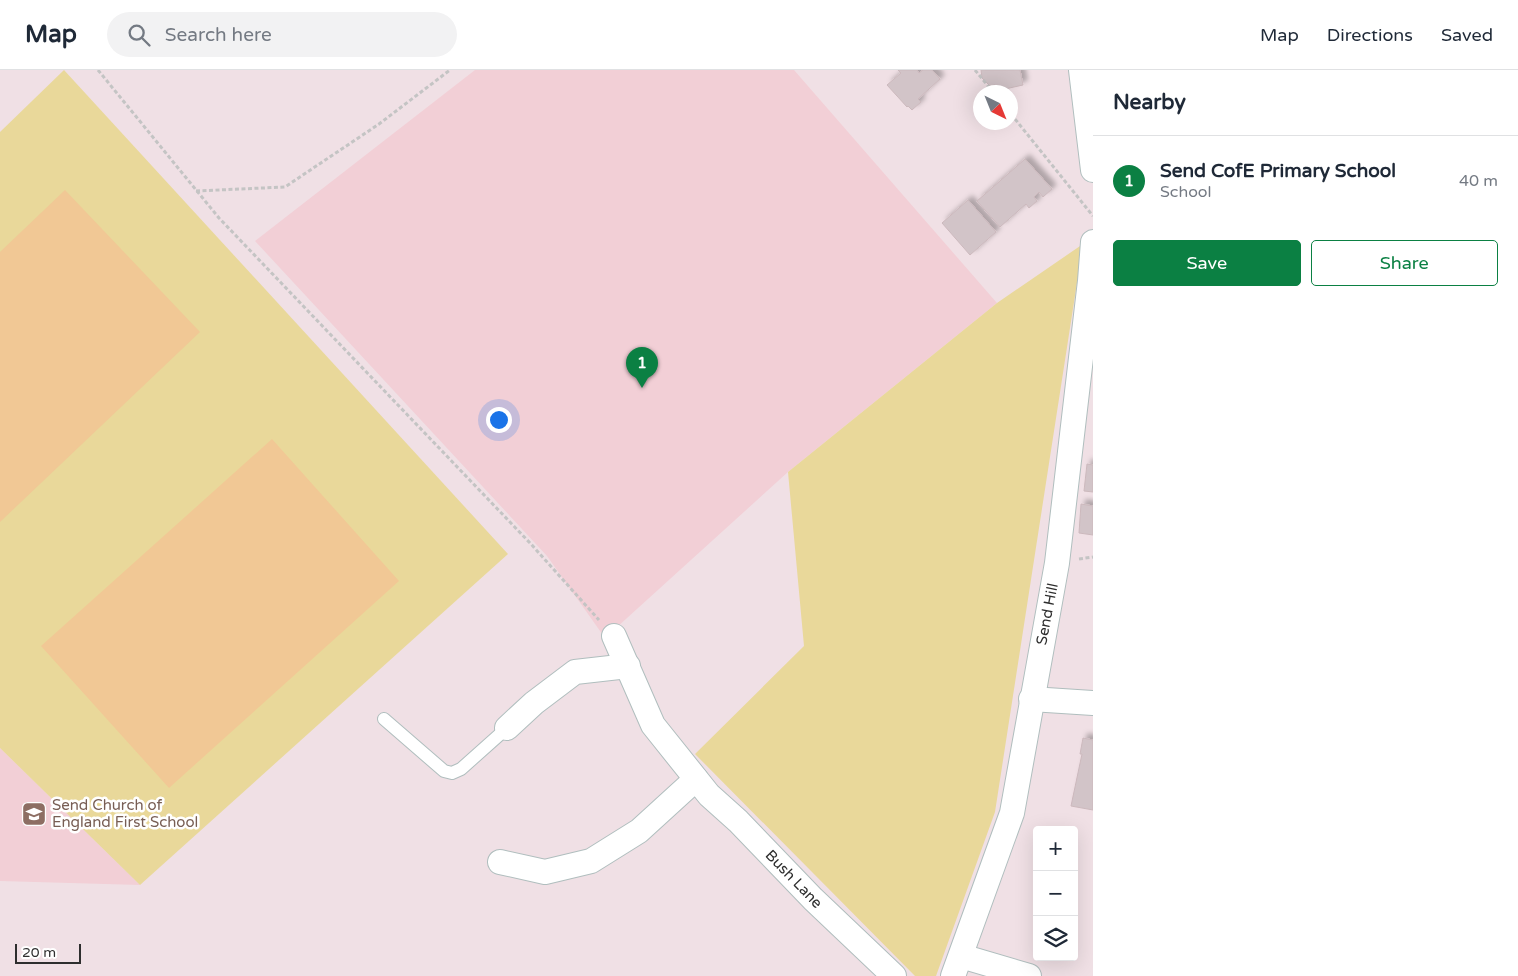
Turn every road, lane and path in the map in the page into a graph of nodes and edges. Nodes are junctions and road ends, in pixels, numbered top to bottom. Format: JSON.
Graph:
{"nodes":[{"id":1,"x":98,"y":70,"type":"edge"},
{"id":2,"x":450,"y":70,"type":"edge"},
{"id":3,"x":975,"y":70,"type":"edge"},
{"id":4,"x":1081,"y":70,"type":"edge"},
{"id":5,"x":987,"y":85,"type":"edge"},
{"id":6,"x":1018,"y":124,"type":"edge"},
{"id":7,"x":1093,"y":170,"type":"edge"},
{"id":8,"x":195,"y":191,"type":"junction"},
{"id":9,"x":1093,"y":216,"type":"edge"},
{"id":10,"x":1093,"y":242,"type":"edge"},
{"id":11,"x":614,"y":636,"type":"joint"},
{"id":12,"x":628,"y":666,"type":"junction"},
{"id":13,"x":1031,"y":699,"type":"junction"},
{"id":14,"x":1093,"y":703,"type":"edge"},
{"id":15,"x":384,"y":719,"type":"dead end"},
{"id":16,"x":507,"y":728,"type":"joint"},
{"id":17,"x":696,"y":779,"type":"junction"},
{"id":18,"x":500,"y":862,"type":"dead end"},
{"id":19,"x":957,"y":966,"type":"edge"},
{"id":20,"x":894,"y":976,"type":"edge"},
{"id":21,"x":1028,"y":976,"type":"edge"}],
"edges":[{"from":1,"to":8,"type":"path"},
{"from":2,"to":8,"type":"path"},
{"from":3,"to":5,"type":"path"},
{"from":4,"to":7,"type":"street"},
{"from":6,"to":9,"type":"path"},
{"from":8,"to":11,"type":"path"},
{"from":10,"to":13,"type":"street","name":"Send Hill"},
{"from":11,"to":12,"type":"street","name":"Bush Lane"},
{"from":12,"to":16,"type":"street"},
{"from":12,"to":17,"type":"street","name":"Bush Lane"},
{"from":13,"to":14,"type":"street"},
{"from":13,"to":19,"type":"street","name":"Send Hill"},
{"from":15,"to":16,"type":"lane"},
{"from":17,"to":18,"type":"street"},
{"from":17,"to":20,"type":"street","name":"Bush Lane"},
{"from":19,"to":21,"type":"street"}]}
